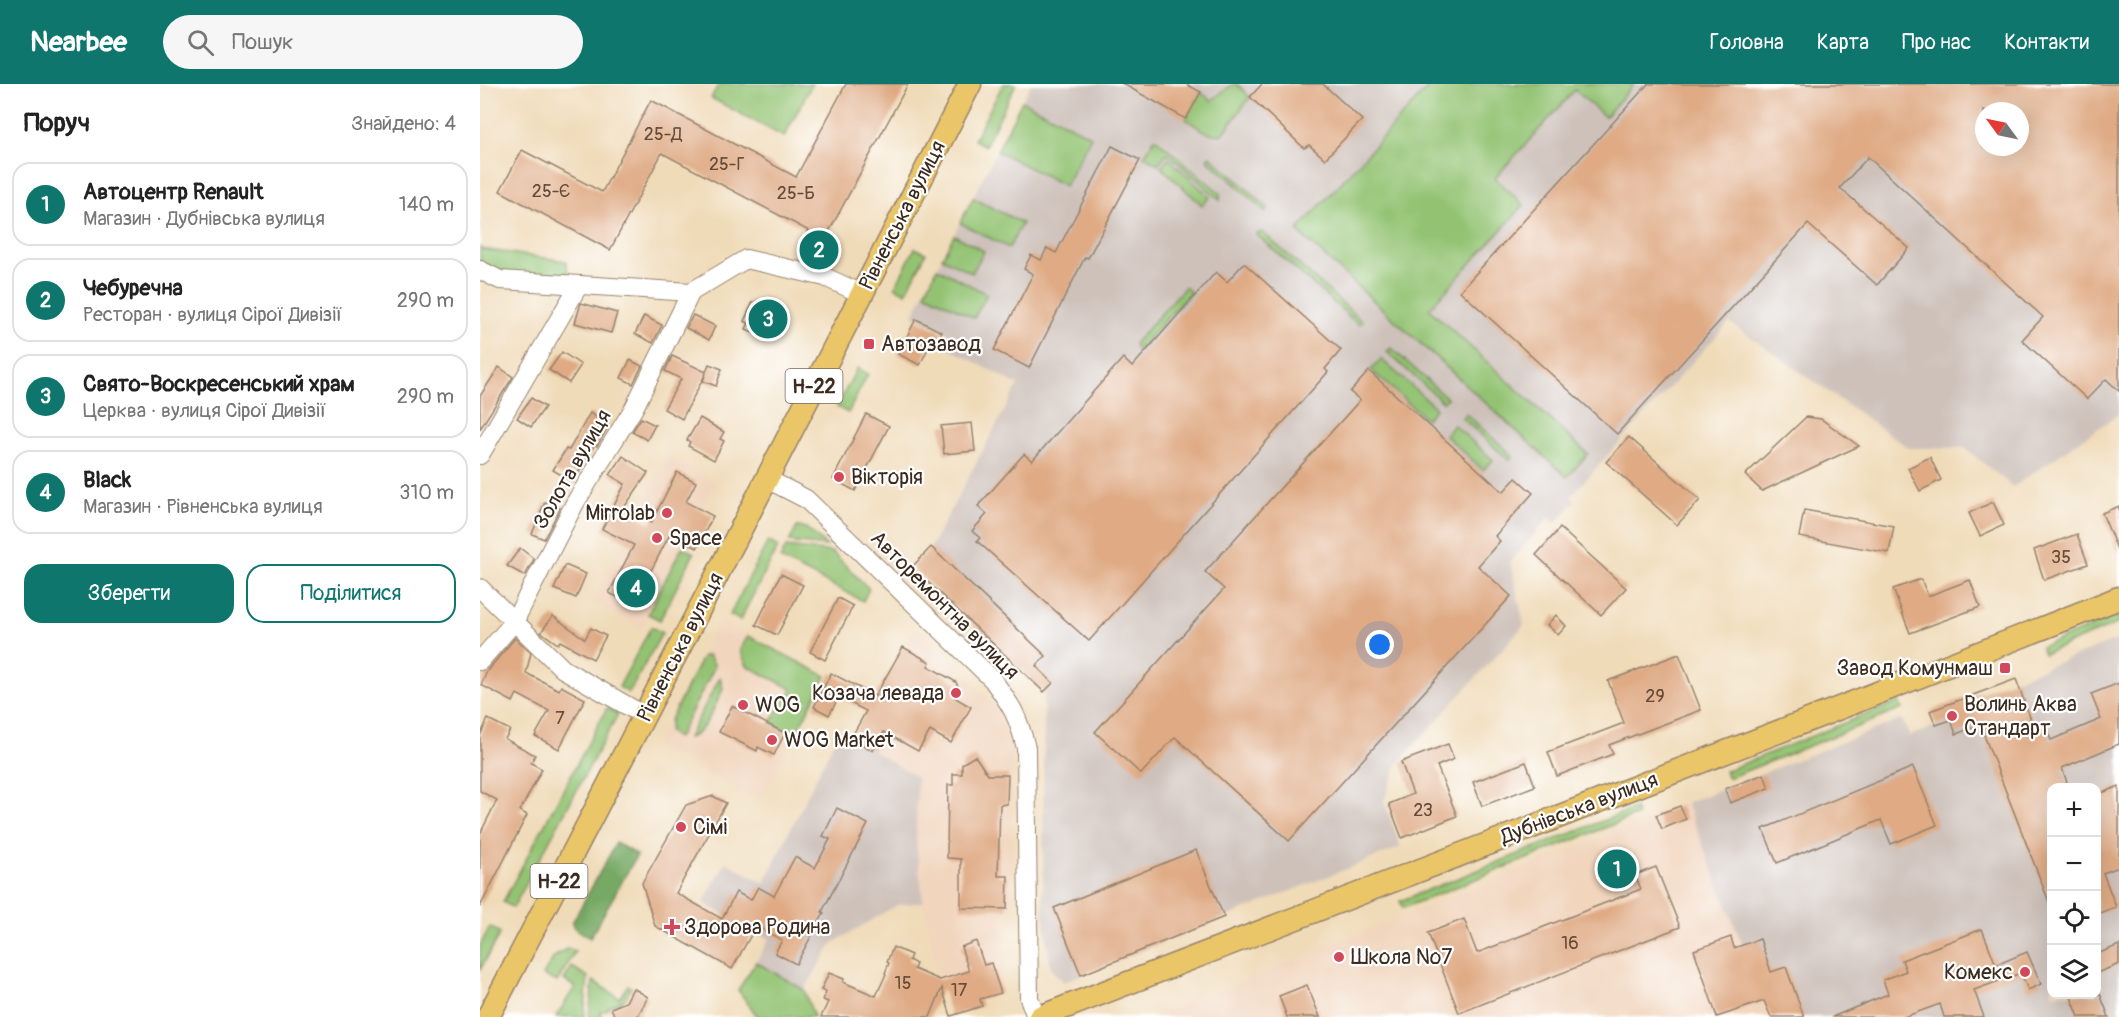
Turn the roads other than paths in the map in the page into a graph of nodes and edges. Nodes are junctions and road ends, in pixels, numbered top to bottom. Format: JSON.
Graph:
{"nodes":[{"id":1,"x":970,"y":84,"type":"edge"},
{"id":2,"x":480,"y":270,"type":"edge"},
{"id":3,"x":579,"y":285,"type":"junction"},
{"id":4,"x":691,"y":292,"type":"junction"},
{"id":5,"x":862,"y":294,"type":"junction"},
{"id":6,"x":480,"y":455,"type":"edge"},
{"id":7,"x":767,"y":479,"type":"junction"},
{"id":8,"x":480,"y":588,"type":"edge"},
{"id":9,"x":2119,"y":598,"type":"edge"},
{"id":10,"x":514,"y":622,"type":"junction"},
{"id":11,"x":480,"y":661,"type":"edge"},
{"id":12,"x":645,"y":716,"type":"junction"},
{"id":13,"x":488,"y":1017,"type":"edge"},
{"id":14,"x":1038,"y":1017,"type":"edge"}],
"edges":[{"from":1,"to":5,"type":"main road","name":"Рівненська вулиця","number":"Н-22"},
{"from":2,"to":3,"type":"street"},
{"from":3,"to":4,"type":"street"},
{"from":3,"to":6,"type":"street"},
{"from":4,"to":5,"type":"street"},
{"from":4,"to":10,"type":"street","name":"Золота вулиця"},
{"from":5,"to":7,"type":"main road","name":"Рівненська вулиця","number":"Н-22"},
{"from":7,"to":12,"type":"main road","name":"Рівненська вулиця","number":"Н-22"},
{"from":7,"to":14,"type":"street","name":"Авторемонтна вулиця"},
{"from":8,"to":10,"type":"street"},
{"from":9,"to":14,"type":"main road","name":"Дубнівська вулиця"},
{"from":10,"to":11,"type":"street","name":"Золота вулиця"},
{"from":10,"to":12,"type":"street"},
{"from":12,"to":13,"type":"main road","name":"Рівненська вулиця","number":"Н-22"}]}
